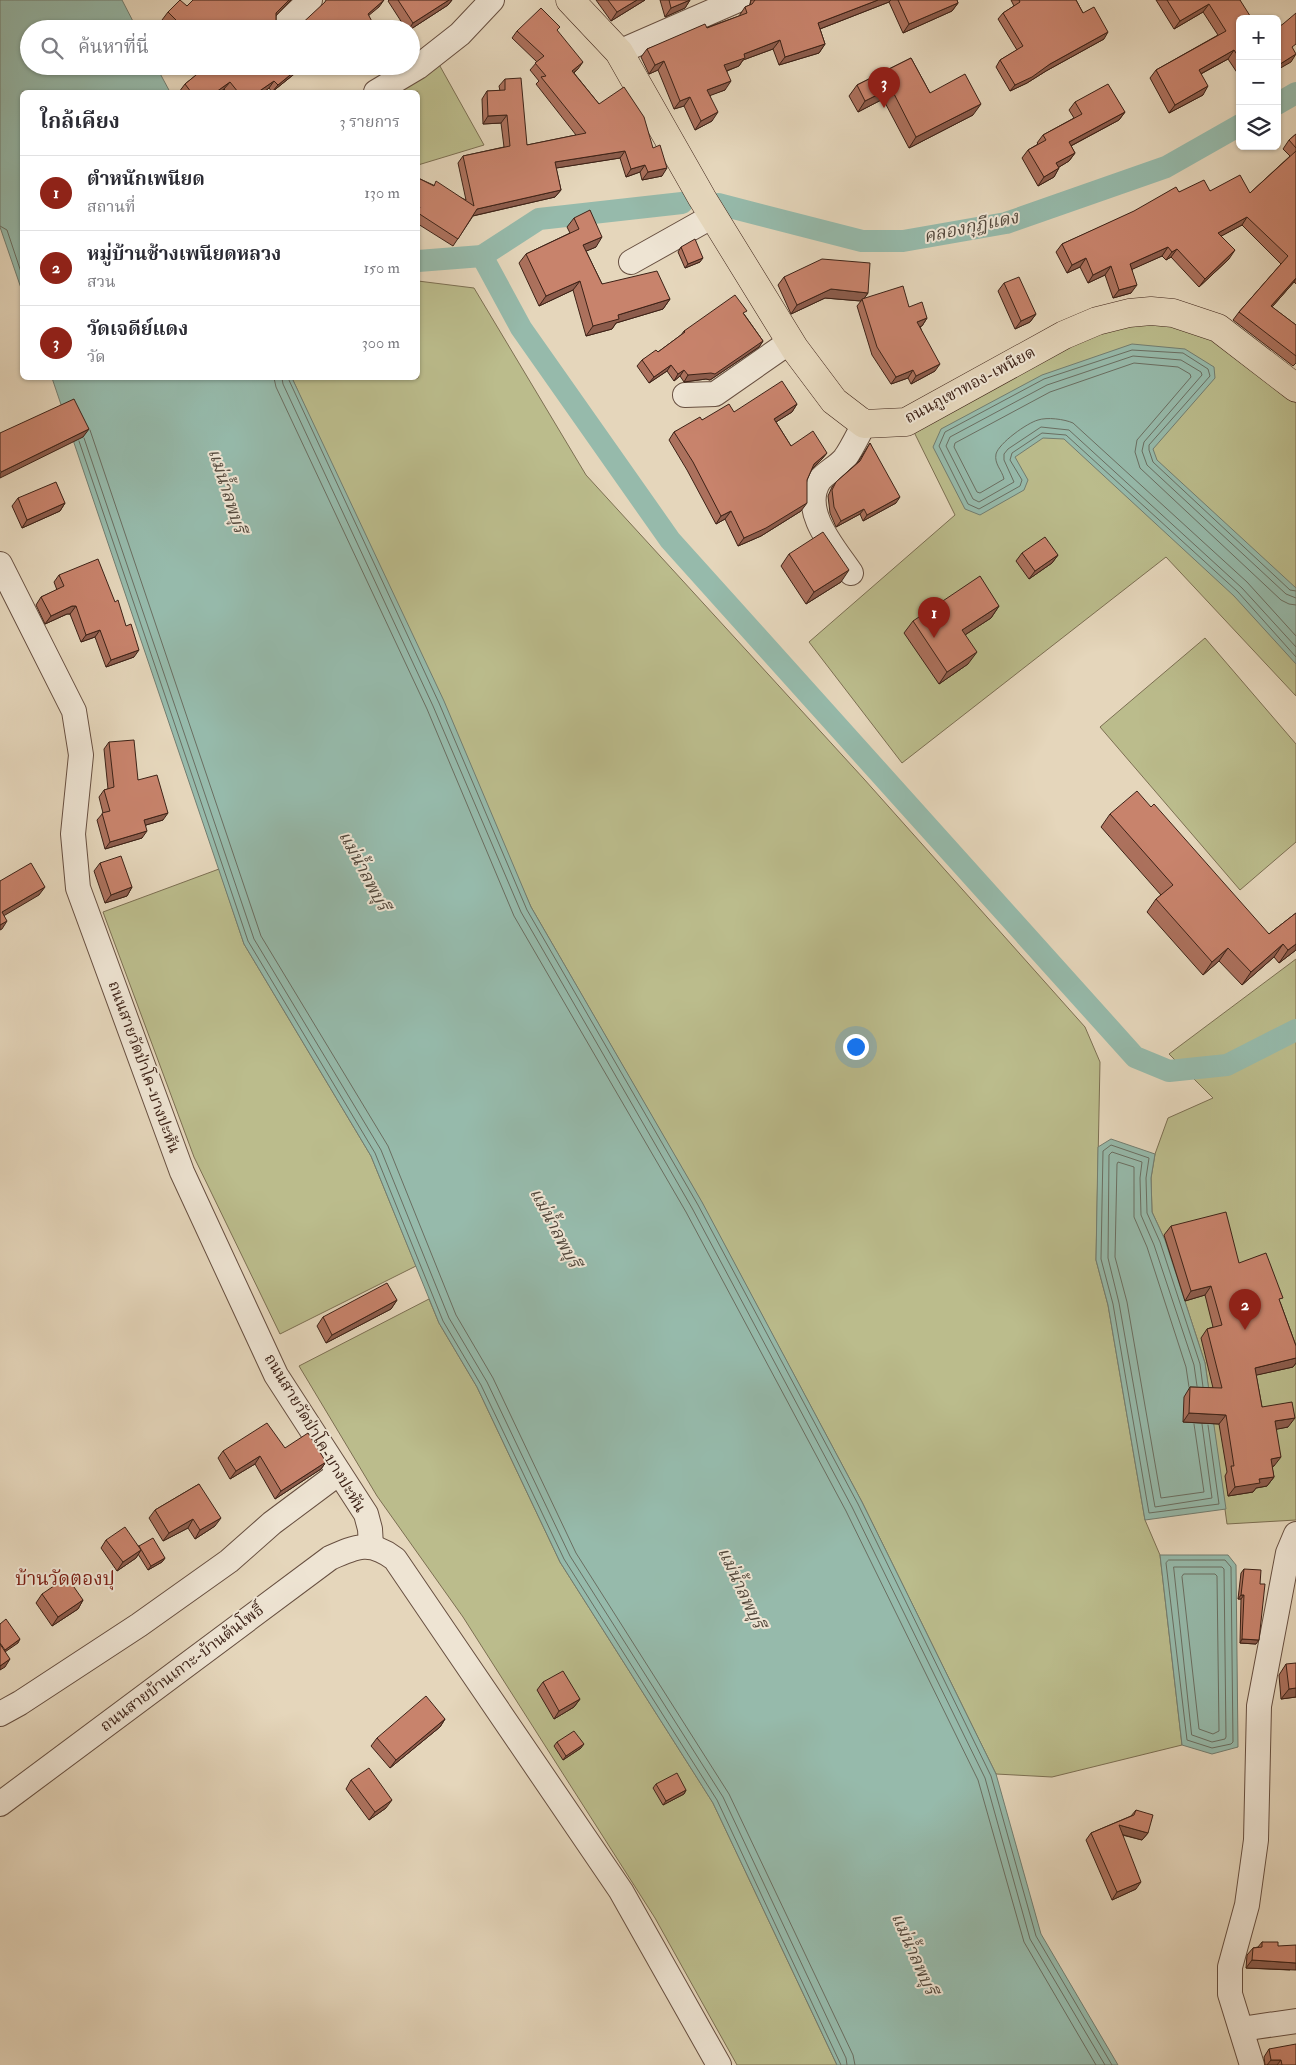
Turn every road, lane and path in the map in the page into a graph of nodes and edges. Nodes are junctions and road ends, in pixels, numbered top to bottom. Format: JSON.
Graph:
{"nodes":[{"id":1,"x":310,"y":0,"type":"edge"},
{"id":2,"x":492,"y":0,"type":"edge"},
{"id":3,"x":570,"y":0,"type":"edge"},
{"id":4,"x":738,"y":0,"type":"edge"},
{"id":5,"x":288,"y":20,"type":"edge"},
{"id":6,"x":619,"y":52,"type":"junction"},
{"id":7,"x":420,"y":65,"type":"edge"},
{"id":8,"x":405,"y":75,"type":"edge"},
{"id":9,"x":379,"y":90,"type":"edge"},
{"id":10,"x":708,"y":207,"type":"junction"},
{"id":11,"x":631,"y":262,"type":"dead end"},
{"id":12,"x":791,"y":341,"type":"junction"},
{"id":13,"x":1294,"y":383,"type":"edge"},
{"id":14,"x":685,"y":395,"type":"dead end"},
{"id":15,"x":864,"y":424,"type":"junction"},
{"id":16,"x":0,"y":564,"type":"edge"},
{"id":17,"x":852,"y":573,"type":"dead end"},
{"id":18,"x":339,"y":1473,"type":"junction"},
{"id":19,"x":1296,"y":1534,"type":"edge"},
{"id":20,"x":371,"y":1546,"type":"junction"},
{"id":21,"x":0,"y":1714,"type":"edge"},
{"id":22,"x":0,"y":1804,"type":"edge"},
{"id":23,"x":1296,"y":2021,"type":"edge"},
{"id":24,"x":1241,"y":2029,"type":"junction"},
{"id":25,"x":719,"y":2065,"type":"edge"},
{"id":26,"x":1252,"y":2065,"type":"edge"}],
"edges":[{"from":1,"to":5,"type":"street"},
{"from":2,"to":7,"type":"street"},
{"from":3,"to":6,"type":"main road"},
{"from":4,"to":6,"type":"street"},
{"from":6,"to":10,"type":"main road"},
{"from":8,"to":9,"type":"street"},
{"from":10,"to":11,"type":"street"},
{"from":10,"to":12,"type":"main road"},
{"from":12,"to":14,"type":"street"},
{"from":12,"to":15,"type":"main road"},
{"from":13,"to":15,"type":"main road","name":"ถนนภูเขาทอง-เพนียด"},
{"from":15,"to":17,"type":"street"},
{"from":16,"to":18,"type":"street","name":"ถนนสายวัดป่าโค-บางปะหัน"},
{"from":18,"to":20,"type":"street","name":"ถนนสายวัดป่าโค-บางปะหัน"},
{"from":18,"to":21,"type":"street"},
{"from":19,"to":24,"type":"street"},
{"from":20,"to":22,"type":"street","name":"ถนนสายบ้านเกาะ-บ้านต้นโพธิ์"},
{"from":20,"to":25,"type":"street"},
{"from":23,"to":24,"type":"street"},
{"from":24,"to":26,"type":"street"}]}
